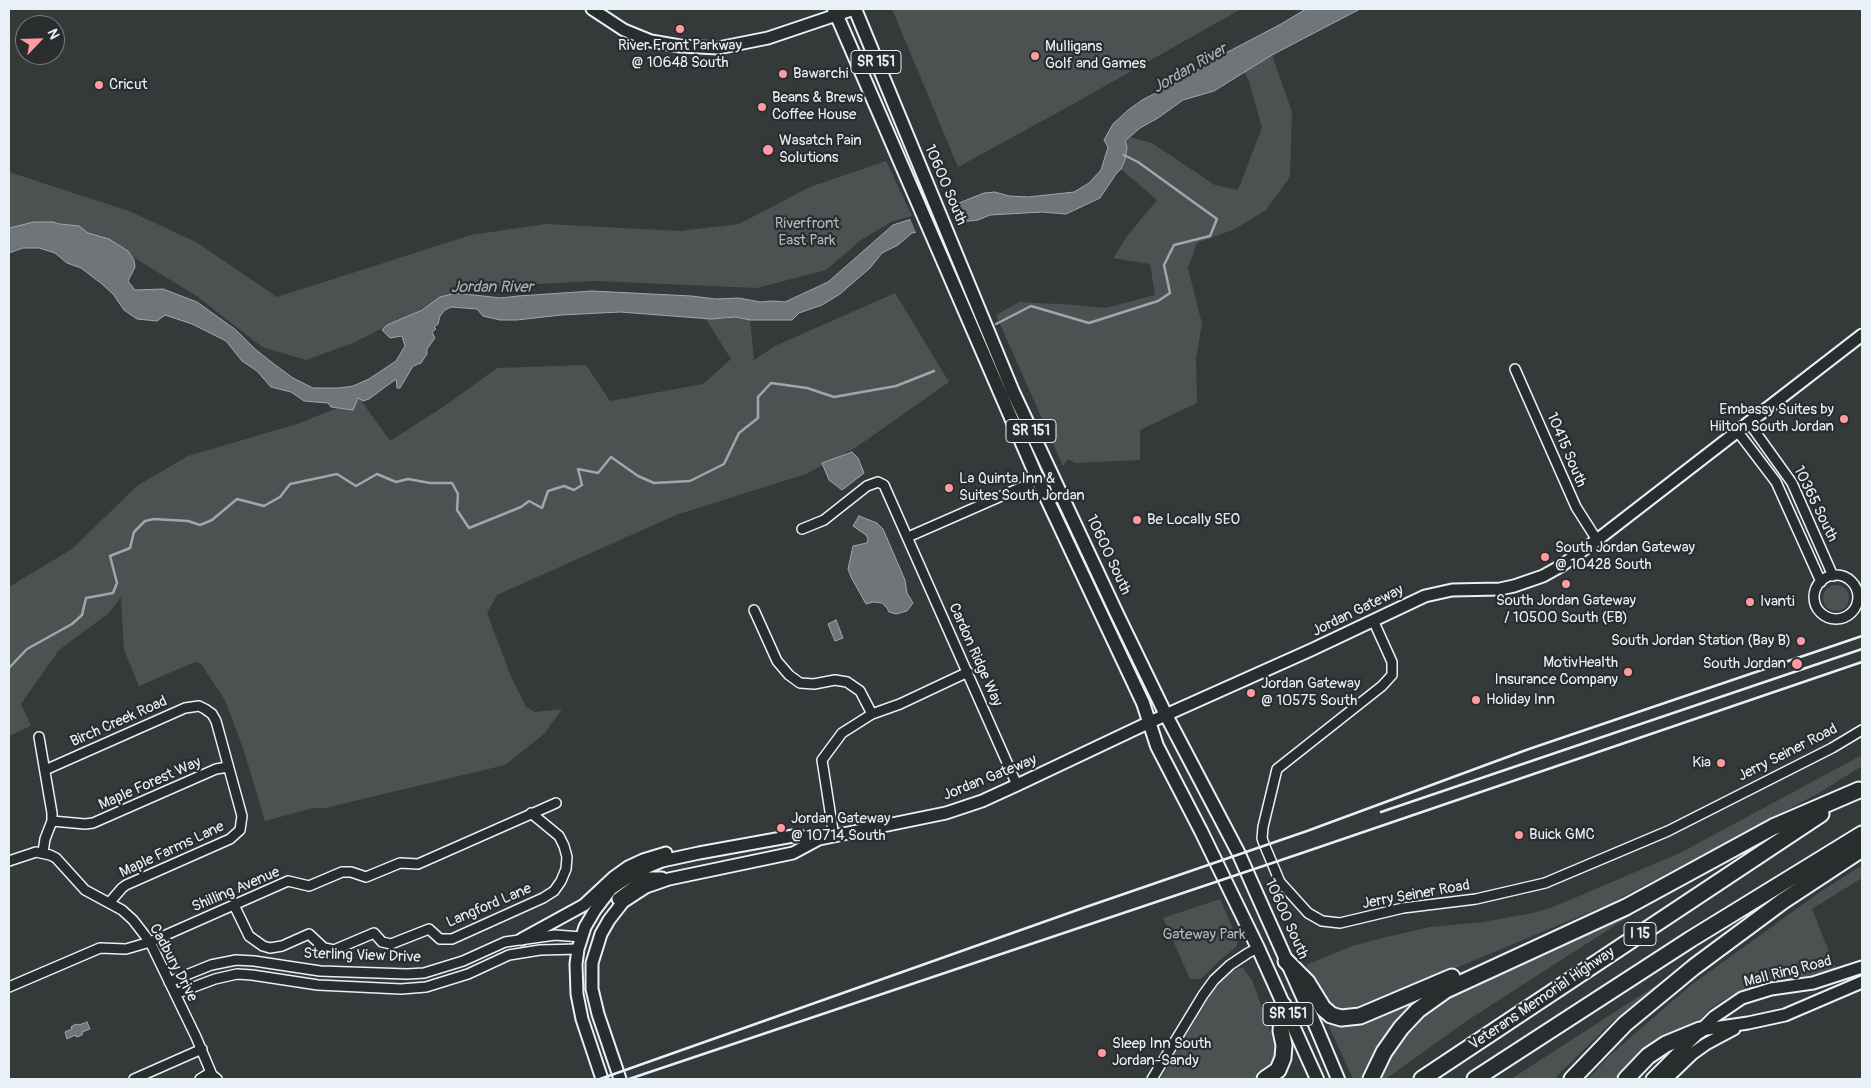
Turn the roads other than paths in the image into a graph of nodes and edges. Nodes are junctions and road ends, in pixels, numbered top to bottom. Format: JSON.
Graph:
{"nodes":[{"id":1,"x":592,"y":9,"type":"edge"},
{"id":2,"x":854,"y":9,"type":"edge"},
{"id":3,"x":835,"y":12,"type":"edge"},
{"id":4,"x":1862,"y":335,"type":"edge"},
{"id":5,"x":1515,"y":369,"type":"dead end"},
{"id":6,"x":1749,"y":424,"type":"junction"},
{"id":7,"x":1738,"y":432,"type":"junction"},
{"id":8,"x":1038,"y":480,"type":"junction"},
{"id":9,"x":802,"y":529,"type":"dead end"},
{"id":10,"x":908,"y":537,"type":"junction"},
{"id":11,"x":1597,"y":540,"type":"junction"},
{"id":12,"x":1833,"y":576,"type":"junction"},
{"id":13,"x":1821,"y":582,"type":"junction"},
{"id":14,"x":754,"y":610,"type":"dead end"},
{"id":15,"x":1373,"y":620,"type":"junction"},
{"id":16,"x":968,"y":672,"type":"junction"},
{"id":17,"x":205,"y":709,"type":"joint"},
{"id":18,"x":872,"y":714,"type":"junction"},
{"id":19,"x":1166,"y":715,"type":"junction"},
{"id":20,"x":1150,"y":722,"type":"junction"},
{"id":21,"x":1862,"y":730,"type":"edge"},
{"id":22,"x":40,"y":737,"type":"dead end"},
{"id":23,"x":228,"y":767,"type":"junction"},
{"id":24,"x":45,"y":770,"type":"junction"},
{"id":25,"x":1017,"y":785,"type":"junction"},
{"id":26,"x":1861,"y":789,"type":"edge"},
{"id":27,"x":556,"y":802,"type":"dead end"},
{"id":28,"x":532,"y":813,"type":"junction"},
{"id":29,"x":52,"y":821,"type":"junction"},
{"id":30,"x":1862,"y":834,"type":"edge"},
{"id":31,"x":834,"y":837,"type":"junction"},
{"id":32,"x":819,"y":839,"type":"junction"},
{"id":33,"x":1862,"y":849,"type":"edge"},
{"id":34,"x":43,"y":852,"type":"junction"},
{"id":35,"x":687,"y":855,"type":"junction"},
{"id":36,"x":9,"y":861,"type":"edge"},
{"id":37,"x":669,"y":879,"type":"junction"},
{"id":38,"x":109,"y":903,"type":"junction"},
{"id":39,"x":234,"y":905,"type":"junction"},
{"id":40,"x":522,"y":939,"type":"junction"},
{"id":41,"x":150,"y":942,"type":"junction"},
{"id":42,"x":582,"y":943,"type":"junction"},
{"id":43,"x":1258,"y":948,"type":"junction"},
{"id":44,"x":1536,"y":948,"type":"junction"},
{"id":45,"x":1286,"y":960,"type":"junction"},
{"id":46,"x":1862,"y":967,"type":"edge"},
{"id":47,"x":1862,"y":975,"type":"edge"},
{"id":48,"x":169,"y":982,"type":"junction"},
{"id":49,"x":1862,"y":982,"type":"edge"},
{"id":50,"x":9,"y":987,"type":"edge"},
{"id":51,"x":175,"y":994,"type":"junction"},
{"id":52,"x":1283,"y":1005,"type":"junction"},
{"id":53,"x":596,"y":1008,"type":"junction"},
{"id":54,"x":1802,"y":1009,"type":"junction"},
{"id":55,"x":1748,"y":1023,"type":"junction"},
{"id":56,"x":1700,"y":1030,"type":"junction"},
{"id":57,"x":202,"y":1049,"type":"junction"},
{"id":58,"x":215,"y":1077,"type":"edge"},
{"id":59,"x":134,"y":1079,"type":"edge"},
{"id":60,"x":200,"y":1079,"type":"edge"},
{"id":61,"x":602,"y":1079,"type":"edge"},
{"id":62,"x":620,"y":1079,"type":"edge"},
{"id":63,"x":1152,"y":1079,"type":"edge"},
{"id":64,"x":1265,"y":1079,"type":"edge"},
{"id":65,"x":1317,"y":1079,"type":"edge"},
{"id":66,"x":1338,"y":1079,"type":"edge"},
{"id":67,"x":1371,"y":1079,"type":"edge"},
{"id":68,"x":1422,"y":1079,"type":"edge"},
{"id":69,"x":1475,"y":1079,"type":"edge"},
{"id":70,"x":1572,"y":1079,"type":"edge"},
{"id":71,"x":1626,"y":1079,"type":"edge"},
{"id":72,"x":1652,"y":1079,"type":"edge"},
{"id":73,"x":1666,"y":1079,"type":"edge"}],
"edges":[{"from":1,"to":3,"type":"main road"},
{"from":2,"to":3,"type":"main road"},
{"from":2,"to":19,"type":"main road","name":"10600 South","number":"SR 151"},
{"from":3,"to":8,"type":"main road","name":"10600 South","number":"SR 151"},
{"from":4,"to":6,"type":"main road","name":"Jordan Gateway"},
{"from":5,"to":11,"type":"street","name":"10415 South"},
{"from":6,"to":7,"type":"main road","name":"Jordan Gateway"},
{"from":6,"to":12,"type":"street","name":"10365 South"},
{"from":7,"to":11,"type":"main road","name":"Jordan Gateway"},
{"from":7,"to":13,"type":"street","name":"10365 South"},
{"from":8,"to":10,"type":"street"},
{"from":8,"to":20,"type":"main road","name":"10600 South","number":"SR 151"},
{"from":9,"to":10,"type":"street","name":"Cardon Ridge Way"},
{"from":10,"to":16,"type":"street","name":"Cardon Ridge Way"},
{"from":11,"to":15,"type":"main road","name":"Jordan Gateway"},
{"from":12,"to":13,"type":"street"},
{"from":12,"to":13,"type":"street"},
{"from":14,"to":18,"type":"street"},
{"from":15,"to":19,"type":"main road","name":"Jordan Gateway"},
{"from":15,"to":21,"type":"street","name":"Jerry Seiner Road"},
{"from":16,"to":18,"type":"street"},
{"from":16,"to":25,"type":"street","name":"Cardon Ridge Way"},
{"from":17,"to":23,"type":"street","name":"Maple Farms Lane"},
{"from":17,"to":24,"type":"street","name":"Birch Creek Road"},
{"from":18,"to":31,"type":"street"},
{"from":19,"to":20,"type":"main road","name":"Jordan Gateway"},
{"from":19,"to":45,"type":"main road","name":"10600 South","number":"SR 151"},
{"from":20,"to":25,"type":"main road","name":"Jordan Gateway"},
{"from":20,"to":43,"type":"main road","name":"10600 South","number":"SR 151"},
{"from":22,"to":24,"type":"street"},
{"from":23,"to":29,"type":"street","name":"Maple Forest Way"},
{"from":23,"to":38,"type":"street","name":"Maple Farms Lane"},
{"from":24,"to":29,"type":"street"},
{"from":25,"to":31,"type":"main road","name":"Jordan Gateway"},
{"from":26,"to":44,"type":"highway"},
{"from":26,"to":68,"type":"highway","name":"Veterans Memorial Highway","number":"I 15"},
{"from":27,"to":28,"type":"street","name":"Shilling Avenue"},
{"from":28,"to":39,"type":"street","name":"Shilling Avenue"},
{"from":28,"to":39,"type":"street","name":"Langford Lane"},
{"from":29,"to":34,"type":"street"},
{"from":30,"to":69,"type":"highway","name":"Veterans Memorial Highway","number":"I 15"},
{"from":31,"to":32,"type":"main road","name":"Jordan Gateway"},
{"from":32,"to":35,"type":"main road","name":"Jordan Gateway"},
{"from":32,"to":37,"type":"main road","name":"Jordan Gateway"},
{"from":33,"to":70,"type":"highway"},
{"from":34,"to":36,"type":"street"},
{"from":34,"to":38,"type":"street","name":"Cadbury Drive"},
{"from":35,"to":40,"type":"main road"},
{"from":35,"to":42,"type":"main road","name":"Jordan Gateway"},
{"from":37,"to":42,"type":"main road"},
{"from":37,"to":53,"type":"main road","name":"Jordan Gateway"},
{"from":38,"to":41,"type":"street","name":"Cadbury Drive"},
{"from":39,"to":41,"type":"street","name":"Shilling Avenue"},
{"from":40,"to":42,"type":"street","name":"Sterling View Drive"},
{"from":40,"to":48,"type":"street","name":"Sterling View Drive"},
{"from":41,"to":48,"type":"street","name":"Cadbury Drive"},
{"from":41,"to":50,"type":"street","name":"Shilling Avenue"},
{"from":42,"to":51,"type":"street","name":"Sterling View Drive"},
{"from":42,"to":53,"type":"main road"},
{"from":42,"to":61,"type":"main road","name":"Jordan Gateway"},
{"from":43,"to":52,"type":"main road","name":"10600 South","number":"SR 151"},
{"from":43,"to":63,"type":"street"},
{"from":44,"to":45,"type":"highway"},
{"from":44,"to":67,"type":"highway"},
{"from":45,"to":66,"type":"main road","name":"10600 South","number":"SR 151"},
{"from":46,"to":56,"type":"main road","name":"Mall Ring Road"},
{"from":47,"to":54,"type":"main road"},
{"from":48,"to":51,"type":"street","name":"Cadbury Drive"},
{"from":49,"to":54,"type":"main road"},
{"from":51,"to":57,"type":"street","name":"Cadbury Drive"},
{"from":52,"to":64,"type":"highway"},
{"from":52,"to":65,"type":"main road","name":"10600 South","number":"SR 151"},
{"from":53,"to":62,"type":"main road","name":"Jordan Gateway"},
{"from":54,"to":55,"type":"main road"},
{"from":55,"to":56,"type":"main road"},
{"from":55,"to":73,"type":"main road"},
{"from":56,"to":71,"type":"highway"},
{"from":56,"to":72,"type":"main road","name":"Mall Ring Road"},
{"from":57,"to":58,"type":"street","name":"Cadbury Drive"},
{"from":57,"to":59,"type":"street"},
{"from":58,"to":60,"type":"street"}]}
